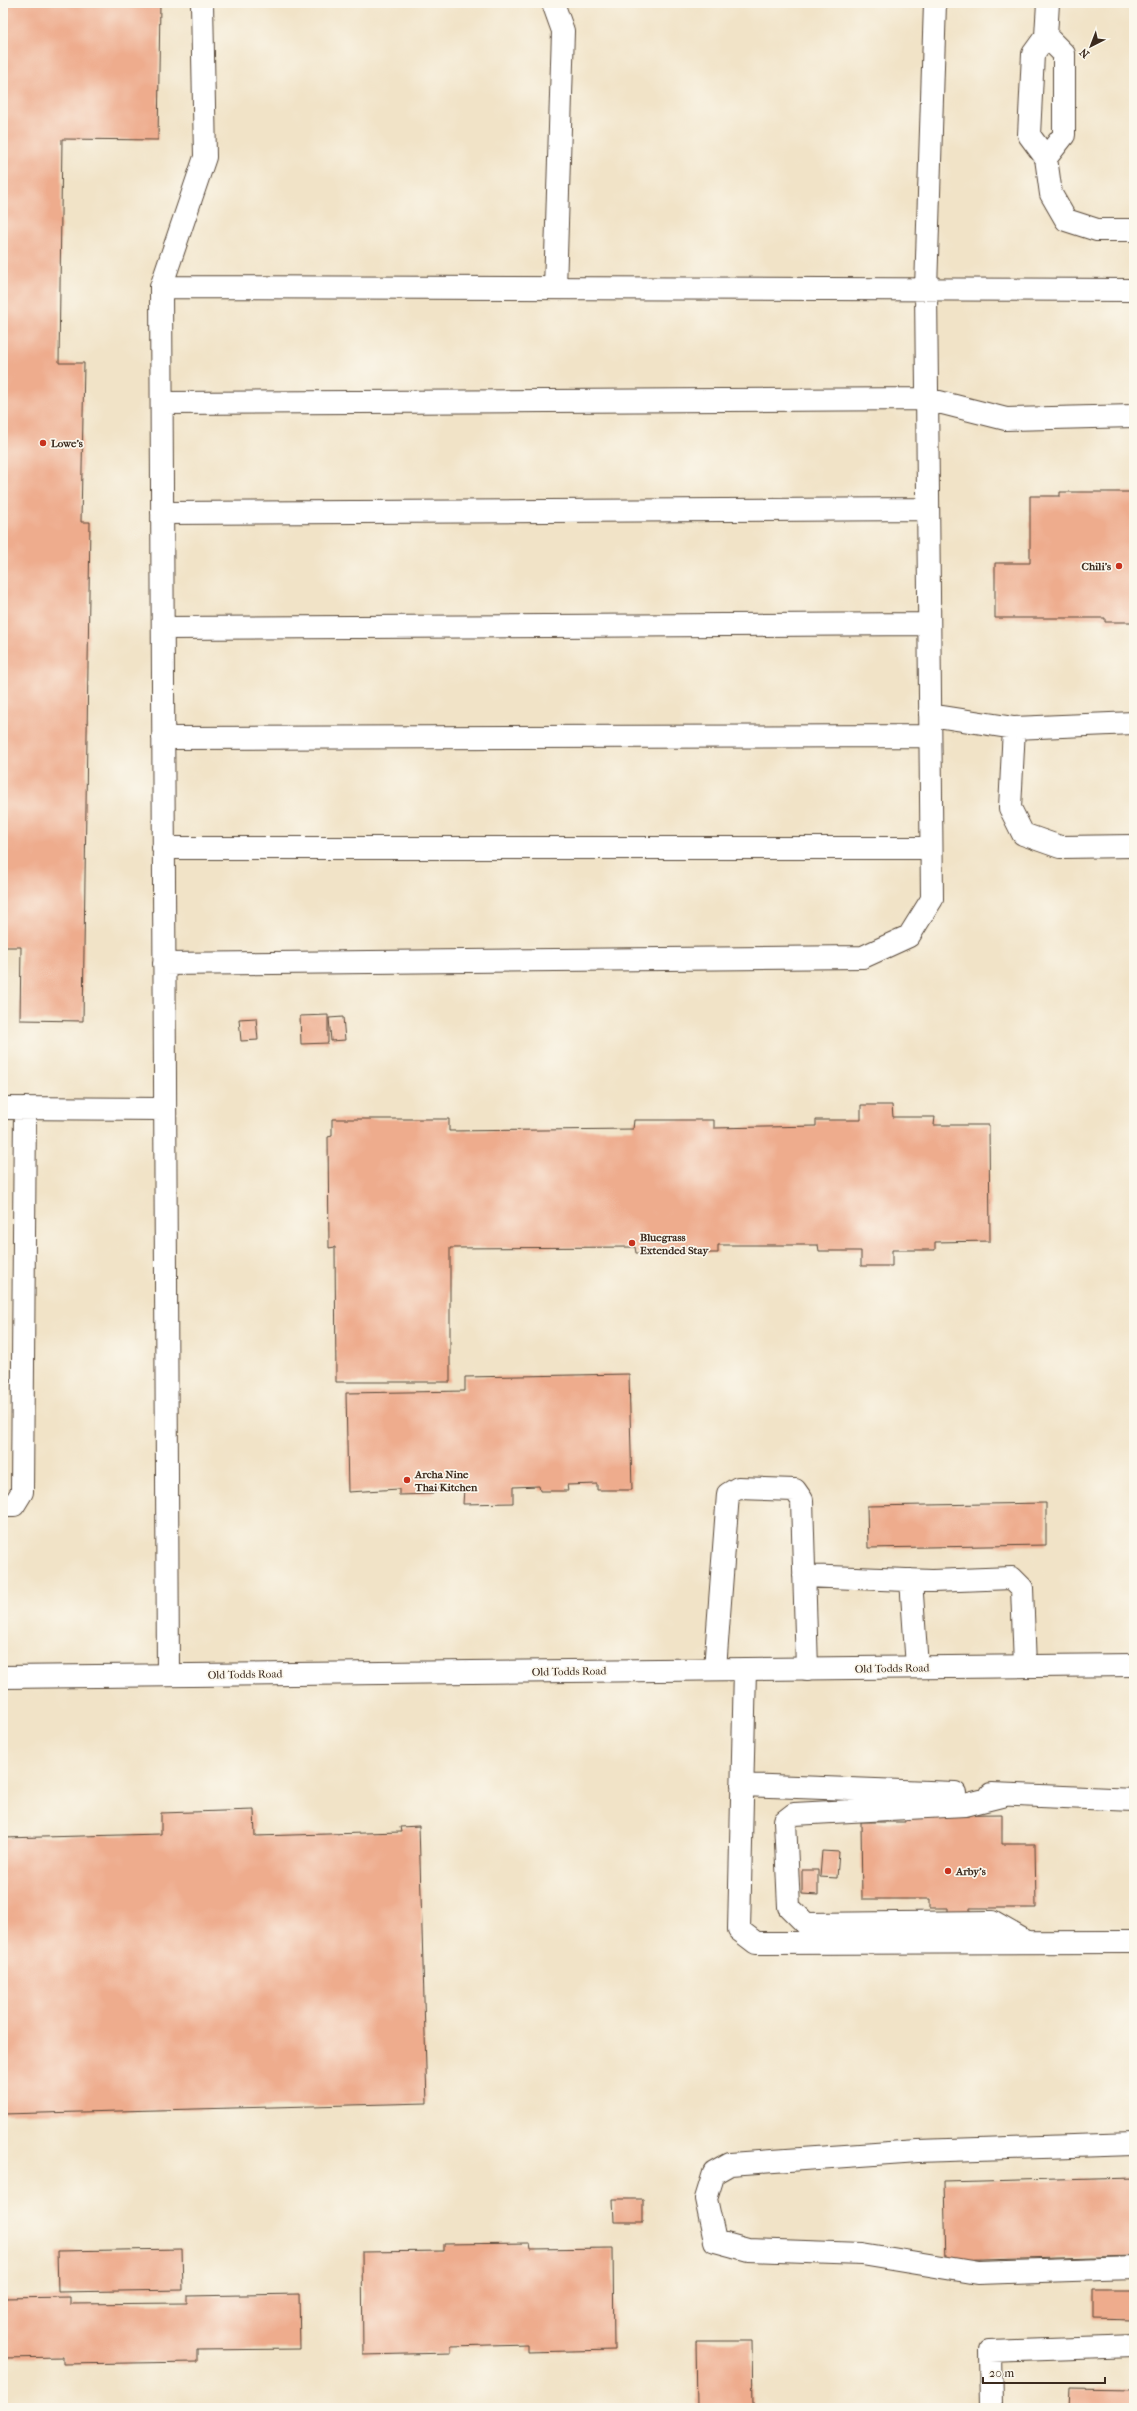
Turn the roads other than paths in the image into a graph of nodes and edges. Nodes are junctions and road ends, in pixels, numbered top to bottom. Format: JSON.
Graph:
{"nodes":[{"id":1,"x":202,"y":3,"type":"edge"},
{"id":2,"x":553,"y":3,"type":"edge"},
{"id":3,"x":935,"y":3,"type":"edge"},
{"id":4,"x":1048,"y":3,"type":"edge"},
{"id":5,"x":1046,"y":36,"type":"junction"},
{"id":6,"x":1046,"y":158,"type":"junction"},
{"id":7,"x":1134,"y":230,"type":"edge"},
{"id":8,"x":161,"y":287,"type":"junction"},
{"id":9,"x":555,"y":288,"type":"junction"},
{"id":10,"x":926,"y":289,"type":"junction"},
{"id":11,"x":1134,"y":290,"type":"edge"},
{"id":12,"x":927,"y":399,"type":"junction"},
{"id":13,"x":162,"y":403,"type":"junction"},
{"id":14,"x":1134,"y":416,"type":"edge"},
{"id":15,"x":928,"y":509,"type":"junction"},
{"id":16,"x":162,"y":513,"type":"junction"},
{"id":17,"x":929,"y":624,"type":"junction"},
{"id":18,"x":163,"y":628,"type":"junction"},
{"id":19,"x":1134,"y":723,"type":"edge"},
{"id":20,"x":930,"y":725,"type":"junction"},
{"id":21,"x":1014,"y":728,"type":"junction"},
{"id":22,"x":163,"y":738,"type":"junction"},
{"id":23,"x":1134,"y":846,"type":"edge"},
{"id":24,"x":164,"y":848,"type":"junction"},
{"id":25,"x":931,"y":848,"type":"junction"},
{"id":26,"x":164,"y":964,"type":"junction"},
{"id":27,"x":3,"y":1108,"type":"edge"},
{"id":28,"x":25,"y":1108,"type":"junction"},
{"id":29,"x":165,"y":1109,"type":"junction"},
{"id":30,"x":3,"y":1505,"type":"edge"},
{"id":31,"x":804,"y":1576,"type":"junction"},
{"id":32,"x":911,"y":1580,"type":"junction"},
{"id":33,"x":1134,"y":1665,"type":"edge"},
{"id":34,"x":1025,"y":1666,"type":"junction"},
{"id":35,"x":917,"y":1667,"type":"junction"},
{"id":36,"x":715,"y":1669,"type":"junction"},
{"id":37,"x":745,"y":1669,"type":"junction"},
{"id":38,"x":807,"y":1669,"type":"junction"},
{"id":39,"x":168,"y":1675,"type":"junction"},
{"id":40,"x":3,"y":1676,"type":"edge"},
{"id":41,"x":742,"y":1785,"type":"junction"},
{"id":42,"x":1005,"y":1795,"type":"junction"},
{"id":43,"x":1134,"y":1800,"type":"edge"},
{"id":44,"x":1134,"y":1942,"type":"edge"},
{"id":45,"x":1027,"y":1943,"type":"junction"},
{"id":46,"x":1134,"y":2144,"type":"edge"},
{"id":47,"x":1134,"y":2268,"type":"edge"},
{"id":48,"x":1134,"y":2346,"type":"edge"},
{"id":49,"x":991,"y":2408,"type":"edge"}],
"edges":[{"from":1,"to":8,"type":"main road"},
{"from":2,"to":9,"type":"main road"},
{"from":3,"to":10,"type":"main road"},
{"from":4,"to":5,"type":"main road"},
{"from":5,"to":6,"type":"main road"},
{"from":5,"to":6,"type":"main road"},
{"from":6,"to":7,"type":"main road"},
{"from":8,"to":9,"type":"main road"},
{"from":8,"to":13,"type":"main road"},
{"from":9,"to":10,"type":"main road"},
{"from":10,"to":11,"type":"main road"},
{"from":10,"to":12,"type":"main road"},
{"from":12,"to":13,"type":"main road"},
{"from":12,"to":14,"type":"main road"},
{"from":12,"to":15,"type":"main road"},
{"from":13,"to":16,"type":"main road"},
{"from":15,"to":16,"type":"main road"},
{"from":15,"to":17,"type":"main road"},
{"from":16,"to":18,"type":"main road"},
{"from":17,"to":18,"type":"main road"},
{"from":17,"to":20,"type":"main road"},
{"from":18,"to":22,"type":"main road"},
{"from":19,"to":21,"type":"main road"},
{"from":20,"to":21,"type":"main road"},
{"from":20,"to":22,"type":"main road"},
{"from":20,"to":25,"type":"main road"},
{"from":21,"to":23,"type":"main road"},
{"from":22,"to":24,"type":"main road"},
{"from":24,"to":25,"type":"main road"},
{"from":24,"to":26,"type":"main road"},
{"from":25,"to":26,"type":"main road"},
{"from":26,"to":29,"type":"main road"},
{"from":27,"to":28,"type":"main road"},
{"from":28,"to":29,"type":"main road"},
{"from":28,"to":30,"type":"main road"},
{"from":29,"to":39,"type":"main road"},
{"from":31,"to":32,"type":"main road"},
{"from":31,"to":36,"type":"main road"},
{"from":31,"to":38,"type":"main road"},
{"from":32,"to":34,"type":"main road"},
{"from":32,"to":35,"type":"main road"},
{"from":33,"to":34,"type":"main road","name":"Old Todds Road"},
{"from":34,"to":35,"type":"main road","name":"Old Todds Road"},
{"from":35,"to":38,"type":"main road","name":"Old Todds Road"},
{"from":36,"to":37,"type":"main road","name":"Old Todds Road"},
{"from":36,"to":39,"type":"main road","name":"Old Todds Road"},
{"from":37,"to":38,"type":"main road","name":"Old Todds Road"},
{"from":37,"to":41,"type":"main road"},
{"from":39,"to":40,"type":"main road","name":"Old Todds Road"},
{"from":41,"to":42,"type":"main road"},
{"from":41,"to":45,"type":"main road"},
{"from":42,"to":43,"type":"main road"},
{"from":42,"to":45,"type":"main road"},
{"from":44,"to":45,"type":"main road"},
{"from":46,"to":47,"type":"main road"},
{"from":48,"to":49,"type":"main road"}]}
